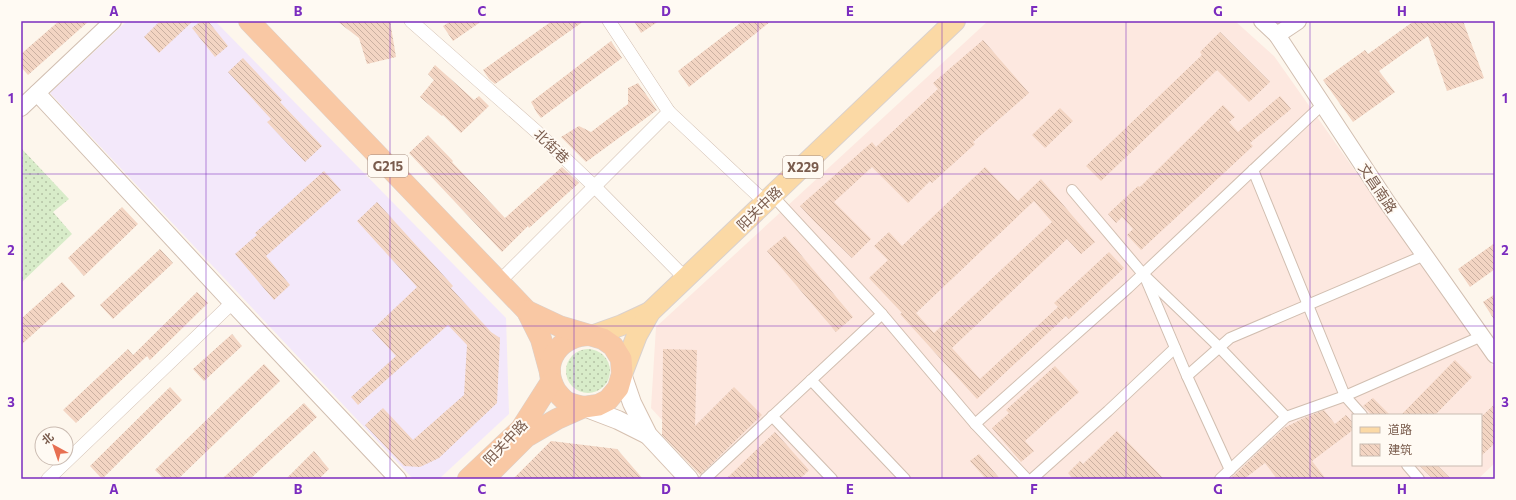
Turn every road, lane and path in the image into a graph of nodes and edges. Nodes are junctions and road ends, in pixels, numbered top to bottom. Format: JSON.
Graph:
{"nodes":[{"id":1,"x":113,"y":21,"type":"edge"},
{"id":2,"x":249,"y":21,"type":"edge"},
{"id":3,"x":411,"y":21,"type":"edge"},
{"id":4,"x":609,"y":21,"type":"edge"},
{"id":5,"x":955,"y":21,"type":"edge"},
{"id":6,"x":1262,"y":21,"type":"edge"},
{"id":7,"x":1298,"y":21,"type":"edge"},
{"id":8,"x":1277,"y":35,"type":"junction"},
{"id":9,"x":37,"y":93,"type":"junction"},
{"id":10,"x":1323,"y":104,"type":"junction"},
{"id":11,"x":21,"y":108,"type":"edge"},
{"id":12,"x":669,"y":112,"type":"junction"},
{"id":13,"x":1253,"y":170,"type":"junction"},
{"id":14,"x":595,"y":186,"type":"junction"},
{"id":15,"x":1072,"y":190,"type":"dead end"},
{"id":16,"x":769,"y":199,"type":"junction"},
{"id":17,"x":1425,"y":255,"type":"junction"},
{"id":18,"x":1144,"y":274,"type":"junction"},
{"id":19,"x":685,"y":278,"type":"junction"},
{"id":20,"x":499,"y":282,"type":"junction"},
{"id":21,"x":232,"y":303,"type":"junction"},
{"id":22,"x":1308,"y":305,"type":"junction"},
{"id":23,"x":527,"y":311,"type":"junction"},
{"id":24,"x":650,"y":312,"type":"junction"},
{"id":25,"x":882,"y":314,"type":"junction"},
{"id":26,"x":594,"y":335,"type":"junction"},
{"id":27,"x":1482,"y":336,"type":"junction"},
{"id":28,"x":1219,"y":347,"type":"junction"},
{"id":29,"x":1175,"y":348,"type":"junction"},
{"id":30,"x":1495,"y":356,"type":"edge"},
{"id":31,"x":622,"y":374,"type":"junction"},
{"id":32,"x":1186,"y":376,"type":"junction"},
{"id":33,"x":550,"y":377,"type":"junction"},
{"id":34,"x":811,"y":380,"type":"junction"},
{"id":35,"x":1345,"y":396,"type":"junction"},
{"id":36,"x":584,"y":407,"type":"junction"},
{"id":37,"x":1361,"y":414,"type":"edge"},
{"id":38,"x":772,"y":416,"type":"junction"},
{"id":39,"x":1286,"y":417,"type":"junction"},
{"id":40,"x":975,"y":424,"type":"junction"},
{"id":41,"x":648,"y":435,"type":"junction"},
{"id":42,"x":1408,"y":466,"type":"edge"},
{"id":43,"x":1230,"y":470,"type":"junction"},
{"id":44,"x":48,"y":479,"type":"edge"},
{"id":45,"x":398,"y":479,"type":"edge"},
{"id":46,"x":468,"y":479,"type":"edge"},
{"id":47,"x":484,"y":479,"type":"edge"},
{"id":48,"x":690,"y":479,"type":"edge"},
{"id":49,"x":705,"y":479,"type":"edge"},
{"id":50,"x":832,"y":479,"type":"edge"},
{"id":51,"x":905,"y":479,"type":"edge"},
{"id":52,"x":1027,"y":479,"type":"edge"},
{"id":53,"x":1032,"y":479,"type":"edge"},
{"id":54,"x":1220,"y":479,"type":"edge"},
{"id":55,"x":1419,"y":479,"type":"edge"}],
"edges":[{"from":1,"to":9,"type":"street"},
{"from":2,"to":20,"type":"highway","number":"G215"},
{"from":3,"to":14,"type":"street","name":"北街巷"},
{"from":4,"to":12,"type":"street"},
{"from":5,"to":16,"type":"main road","name":"阳关中路","number":"X229"},
{"from":6,"to":8,"type":"street","name":"文昌南路"},
{"from":7,"to":8,"type":"street"},
{"from":8,"to":10,"type":"street","name":"文昌南路"},
{"from":9,"to":11,"type":"street"},
{"from":9,"to":21,"type":"street"},
{"from":10,"to":13,"type":"street"},
{"from":10,"to":17,"type":"street","name":"文昌南路"},
{"from":12,"to":14,"type":"street"},
{"from":12,"to":16,"type":"street"},
{"from":13,"to":18,"type":"street"},
{"from":13,"to":22,"type":"street"},
{"from":14,"to":19,"type":"street","name":"北街巷"},
{"from":14,"to":20,"type":"street"},
{"from":15,"to":18,"type":"street"},
{"from":16,"to":19,"type":"main road","name":"阳关中路","number":"X229"},
{"from":16,"to":25,"type":"street"},
{"from":17,"to":22,"type":"street"},
{"from":17,"to":27,"type":"street","name":"文昌南路"},
{"from":18,"to":28,"type":"street"},
{"from":18,"to":29,"type":"street"},
{"from":18,"to":40,"type":"street"},
{"from":19,"to":24,"type":"main road","name":"阳关中路","number":"X229"},
{"from":20,"to":23,"type":"highway","number":"G215"},
{"from":21,"to":44,"type":"street"},
{"from":21,"to":45,"type":"street"},
{"from":22,"to":28,"type":"street"},
{"from":22,"to":35,"type":"street"},
{"from":23,"to":26,"type":"highway","number":"G215"},
{"from":23,"to":33,"type":"highway"},
{"from":24,"to":26,"type":"main road","number":"X229"},
{"from":24,"to":31,"type":"main road","number":"X229"},
{"from":25,"to":34,"type":"street"},
{"from":25,"to":40,"type":"street"},
{"from":26,"to":31,"type":"highway","number":"G215"},
{"from":26,"to":33,"type":"highway"},
{"from":27,"to":30,"type":"street","name":"文昌南路"},
{"from":27,"to":35,"type":"street"},
{"from":28,"to":32,"type":"street"},
{"from":28,"to":39,"type":"street"},
{"from":29,"to":32,"type":"street"},
{"from":29,"to":53,"type":"street"},
{"from":31,"to":36,"type":"highway"},
{"from":31,"to":41,"type":"main road"},
{"from":32,"to":43,"type":"street"},
{"from":33,"to":36,"type":"highway"},
{"from":33,"to":46,"type":"highway","name":"阳关中路"},
{"from":34,"to":38,"type":"street"},
{"from":34,"to":51,"type":"street"},
{"from":35,"to":37,"type":"street"},
{"from":35,"to":39,"type":"street"},
{"from":36,"to":41,"type":"main road"},
{"from":36,"to":47,"type":"highway","name":"阳关中路"},
{"from":38,"to":49,"type":"street"},
{"from":38,"to":50,"type":"street"},
{"from":39,"to":43,"type":"street"},
{"from":40,"to":52,"type":"street"},
{"from":41,"to":48,"type":"main road"},
{"from":42,"to":55,"type":"street"},
{"from":43,"to":54,"type":"street"}]}
